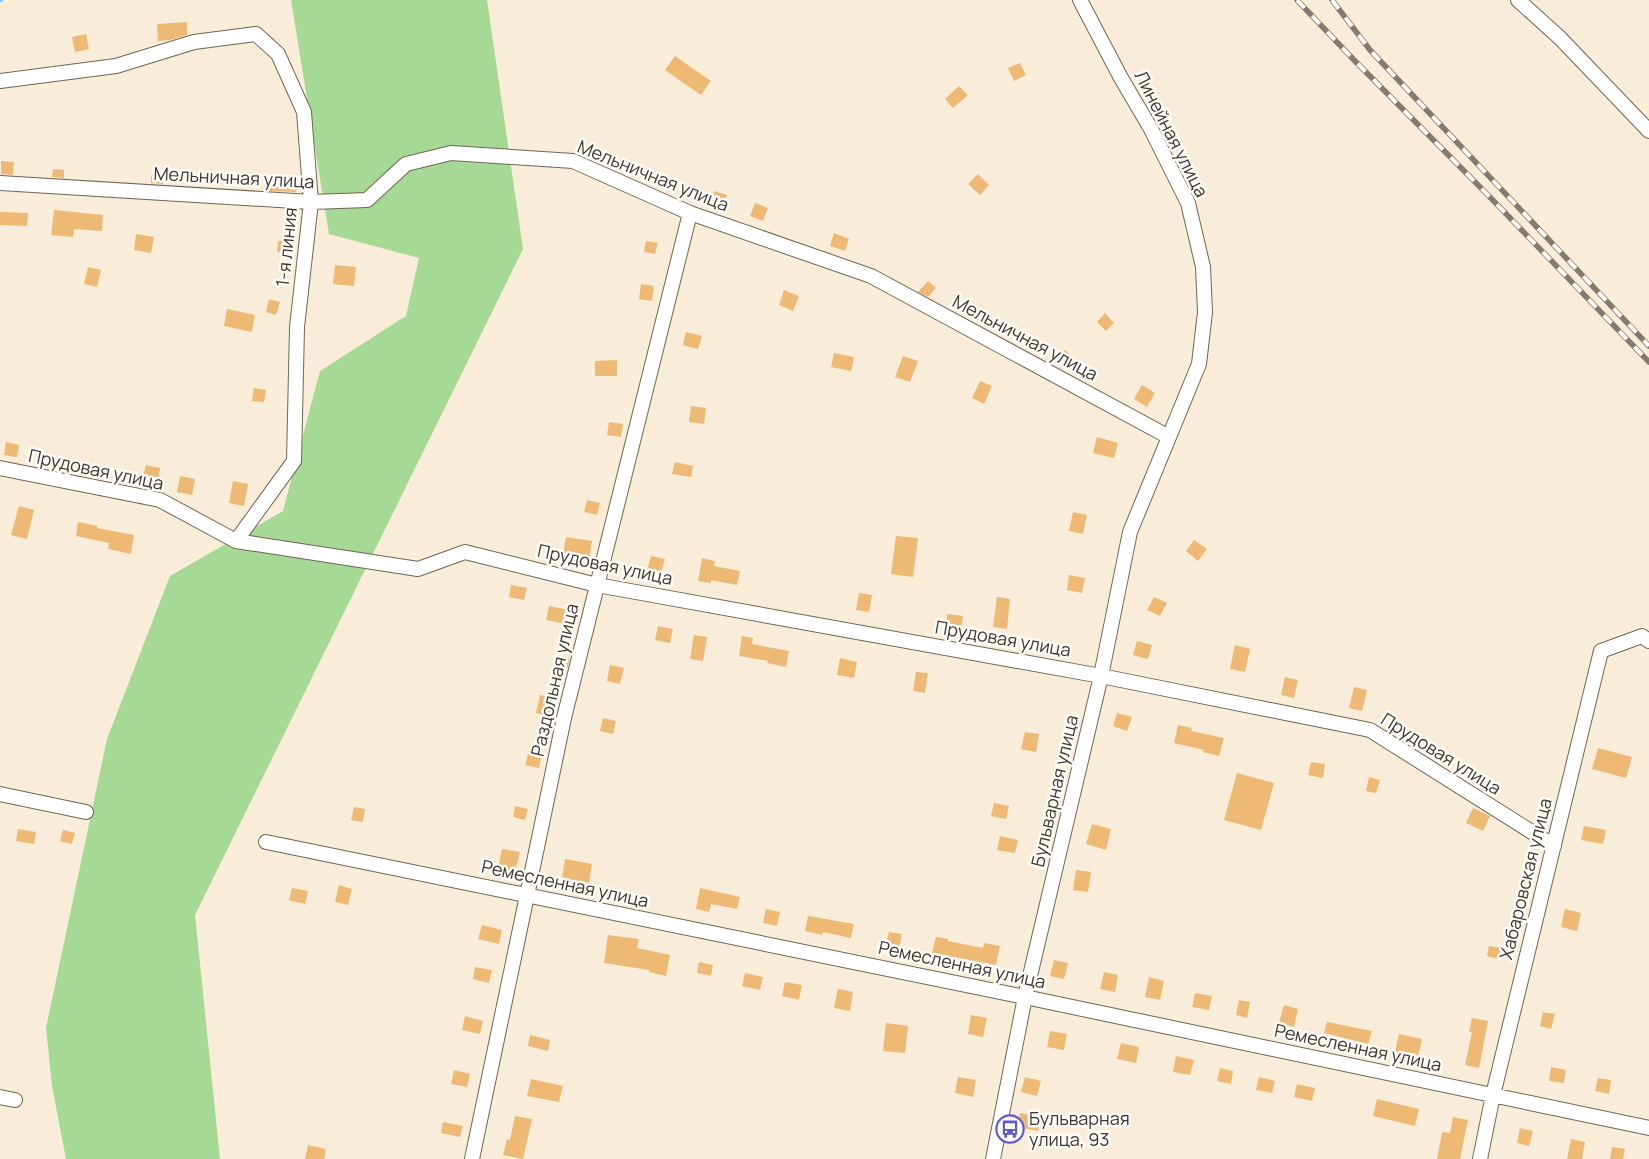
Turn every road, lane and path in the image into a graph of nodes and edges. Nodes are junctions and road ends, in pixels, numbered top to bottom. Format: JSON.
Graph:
{"nodes":[{"id":1,"x":1080,"y":0,"type":"edge"},
{"id":2,"x":1518,"y":0,"type":"edge"},
{"id":3,"x":0,"y":81,"type":"edge"},
{"id":4,"x":1649,"y":131,"type":"edge"},
{"id":5,"x":0,"y":183,"type":"edge"},
{"id":6,"x":311,"y":202,"type":"junction"},
{"id":7,"x":690,"y":213,"type":"junction"},
{"id":8,"x":1168,"y":437,"type":"junction"},
{"id":9,"x":0,"y":468,"type":"edge"},
{"id":10,"x":236,"y":541,"type":"junction"},
{"id":11,"x":597,"y":585,"type":"junction"},
{"id":12,"x":1645,"y":639,"type":"edge"},
{"id":13,"x":1101,"y":676,"type":"junction"},
{"id":14,"x":0,"y":794,"type":"edge"},
{"id":15,"x":86,"y":812,"type":"dead end"},
{"id":16,"x":266,"y":842,"type":"dead end"},
{"id":17,"x":1554,"y":846,"type":"junction"},
{"id":18,"x":527,"y":896,"type":"junction"},
{"id":19,"x":1026,"y":997,"type":"junction"},
{"id":20,"x":1493,"y":1096,"type":"junction"},
{"id":21,"x":0,"y":1097,"type":"edge"},
{"id":22,"x":15,"y":1100,"type":"dead end"},
{"id":23,"x":1649,"y":1128,"type":"edge"},
{"id":24,"x":472,"y":1159,"type":"edge"},
{"id":25,"x":993,"y":1159,"type":"edge"},
{"id":26,"x":1480,"y":1159,"type":"edge"}],
"edges":[{"from":1,"to":8,"type":"street","name":"Линейная улица"},
{"from":2,"to":4,"type":"street"},
{"from":3,"to":6,"type":"street","name":"1-я линия"},
{"from":5,"to":6,"type":"street","name":"Мельничная улица"},
{"from":6,"to":7,"type":"street","name":"Мельничная улица"},
{"from":6,"to":10,"type":"street","name":"1-я линия"},
{"from":7,"to":8,"type":"street","name":"Мельничная улица"},
{"from":7,"to":11,"type":"street","name":"Раздольная улица"},
{"from":8,"to":13,"type":"street","name":"Бульварная улица"},
{"from":9,"to":10,"type":"street","name":"Прудовая улица"},
{"from":10,"to":11,"type":"street","name":"Прудовая улица"},
{"from":11,"to":13,"type":"street","name":"Прудовая улица"},
{"from":11,"to":18,"type":"street","name":"Раздольная улица"},
{"from":12,"to":17,"type":"street","name":"Хабаровская улица"},
{"from":13,"to":17,"type":"street","name":"Прудовая улица"},
{"from":13,"to":19,"type":"street","name":"Бульварная улица"},
{"from":14,"to":15,"type":"street"},
{"from":16,"to":18,"type":"street","name":"Ремесленная улица"},
{"from":17,"to":20,"type":"street","name":"Хабаровская улица"},
{"from":18,"to":19,"type":"street","name":"Ремесленная улица"},
{"from":18,"to":24,"type":"street","name":"Раздольная улица"},
{"from":19,"to":20,"type":"street","name":"Ремесленная улица"},
{"from":19,"to":25,"type":"street","name":"Бульварная улица"},
{"from":20,"to":23,"type":"street","name":"Ремесленная улица"},
{"from":20,"to":26,"type":"street","name":"Хабаровская улица"},
{"from":21,"to":22,"type":"street"}]}
